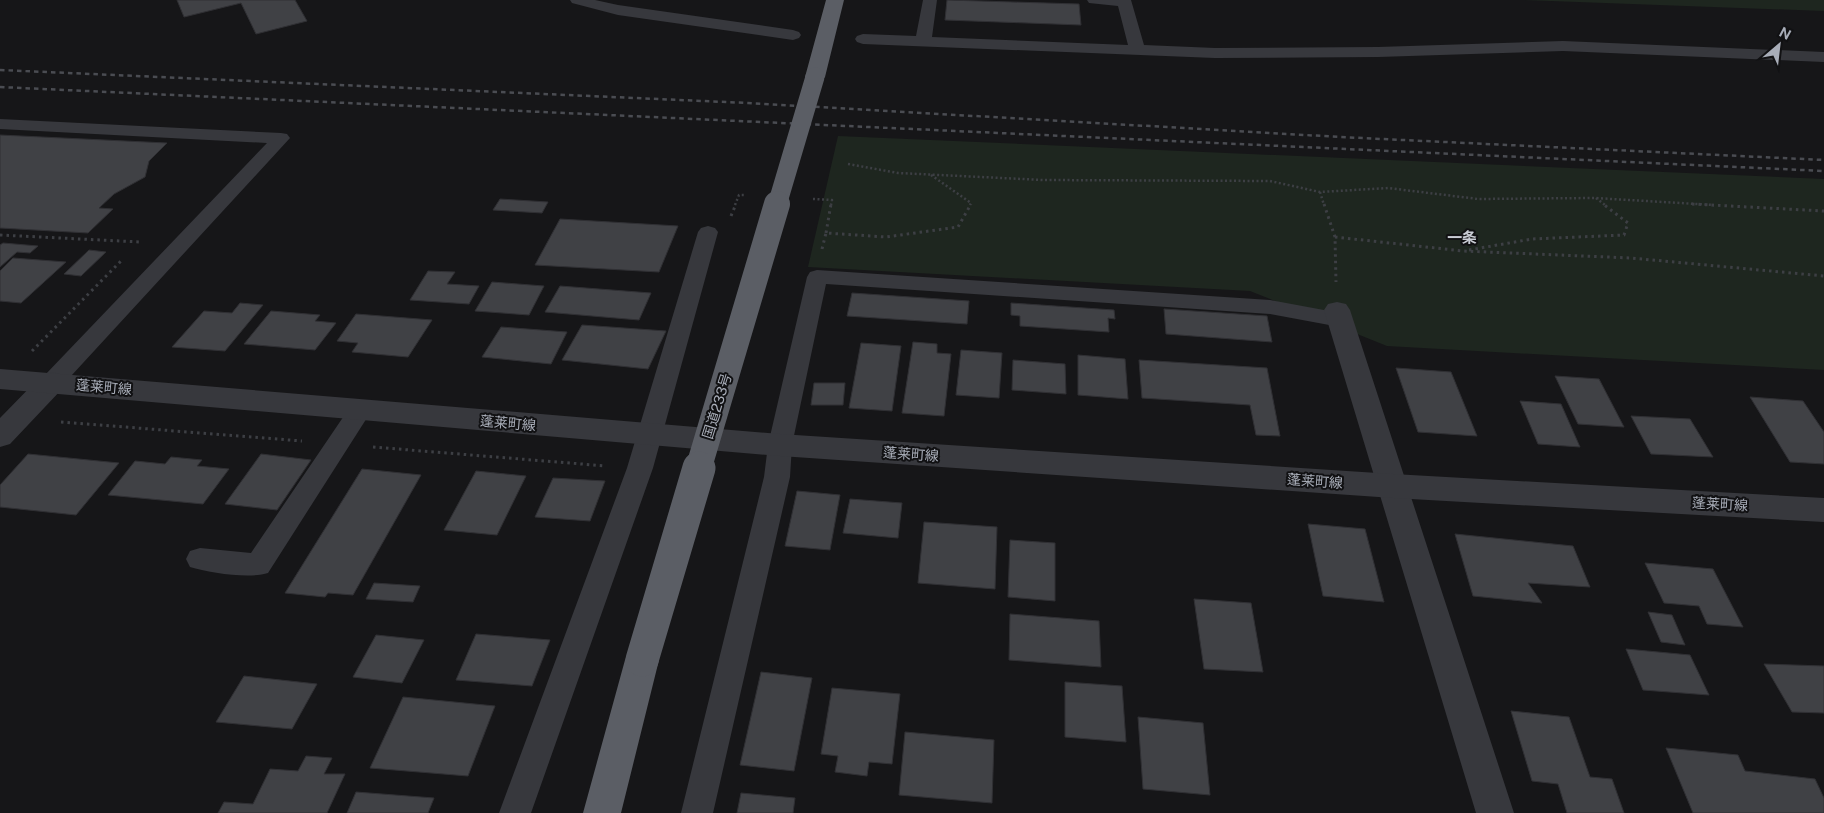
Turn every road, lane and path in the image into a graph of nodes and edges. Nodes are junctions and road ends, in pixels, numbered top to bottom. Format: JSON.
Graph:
{"nodes":[{"id":1,"x":577,"y":0,"type":"edge"},
{"id":2,"x":835,"y":0,"type":"edge"},
{"id":3,"x":930,"y":0,"type":"edge"},
{"id":4,"x":1094,"y":0,"type":"edge"},
{"id":5,"x":793,"y":35,"type":"dead end"},
{"id":6,"x":863,"y":39,"type":"dead end"},
{"id":7,"x":923,"y":42,"type":"junction"},
{"id":8,"x":1137,"y":51,"type":"junction"},
{"id":9,"x":1824,"y":56,"type":"edge"},
{"id":10,"x":0,"y":124,"type":"edge"},
{"id":11,"x":848,"y":164,"type":"dead end"},
{"id":12,"x":931,"y":174,"type":"junction"},
{"id":13,"x":1320,"y":192,"type":"junction"},
{"id":14,"x":1596,"y":198,"type":"junction"},
{"id":15,"x":813,"y":199,"type":"dead end"},
{"id":16,"x":1824,"y":211,"type":"edge"},
{"id":17,"x":708,"y":232,"type":"dead end"},
{"id":18,"x":826,"y":233,"type":"junction"},
{"id":19,"x":0,"y":235,"type":"edge"},
{"id":20,"x":1335,"y":237,"type":"junction"},
{"id":21,"x":133,"y":249,"type":"dead end"},
{"id":22,"x":1463,"y":251,"type":"junction"},
{"id":23,"x":126,"y":256,"type":"dead end"},
{"id":24,"x":1824,"y":276,"type":"edge"},
{"id":25,"x":817,"y":277,"type":"junction"},
{"id":26,"x":1338,"y":315,"type":"junction"},
{"id":27,"x":31,"y":352,"type":"dead end"},
{"id":28,"x":0,"y":379,"type":"edge"},
{"id":29,"x":52,"y":382,"type":"junction"},
{"id":30,"x":360,"y":410,"type":"junction"},
{"id":31,"x":650,"y":435,"type":"junction"},
{"id":32,"x":0,"y":436,"type":"edge"},
{"id":33,"x":780,"y":445,"type":"junction"},
{"id":34,"x":1392,"y":486,"type":"junction"},
{"id":35,"x":1824,"y":510,"type":"edge"},
{"id":36,"x":200,"y":559,"type":"dead end"},
{"id":37,"x":516,"y":813,"type":"edge"},
{"id":38,"x":602,"y":813,"type":"edge"},
{"id":39,"x":697,"y":813,"type":"edge"},
{"id":40,"x":1495,"y":813,"type":"edge"}],
"edges":[{"from":1,"to":5,"type":"lane"},
{"from":2,"to":38,"type":"highway","name":"国道233号","bridge":true},
{"from":3,"to":7,"type":"lane"},
{"from":4,"to":8,"type":"lane"},
{"from":6,"to":7,"type":"lane"},
{"from":7,"to":8,"type":"lane"},
{"from":8,"to":9,"type":"lane"},
{"from":10,"to":29,"type":"lane"},
{"from":11,"to":12,"type":"path"},
{"from":12,"to":13,"type":"path"},
{"from":12,"to":18,"type":"path"},
{"from":13,"to":14,"type":"path"},
{"from":13,"to":20,"type":"path"},
{"from":14,"to":16,"type":"path"},
{"from":14,"to":22,"type":"path"},
{"from":15,"to":18,"type":"path"},
{"from":17,"to":31,"type":"lane"},
{"from":18,"to":25,"type":"path"},
{"from":19,"to":21,"type":"path"},
{"from":20,"to":22,"type":"path"},
{"from":20,"to":26,"type":"path"},
{"from":22,"to":24,"type":"path"},
{"from":23,"to":27,"type":"path"},
{"from":25,"to":26,"type":"lane"},
{"from":25,"to":33,"type":"lane"},
{"from":26,"to":34,"type":"street"},
{"from":28,"to":29,"type":"street","name":"蓬莱町線"},
{"from":29,"to":30,"type":"street","name":"蓬莱町線"},
{"from":29,"to":32,"type":"street"},
{"from":30,"to":31,"type":"street","name":"蓬莱町線"},
{"from":30,"to":36,"type":"lane"},
{"from":31,"to":33,"type":"street","name":"蓬莱町線"},
{"from":31,"to":37,"type":"lane"},
{"from":33,"to":34,"type":"street","name":"蓬莱町線"},
{"from":33,"to":39,"type":"lane"},
{"from":34,"to":35,"type":"street","name":"蓬莱町線"},
{"from":34,"to":40,"type":"street"}]}
